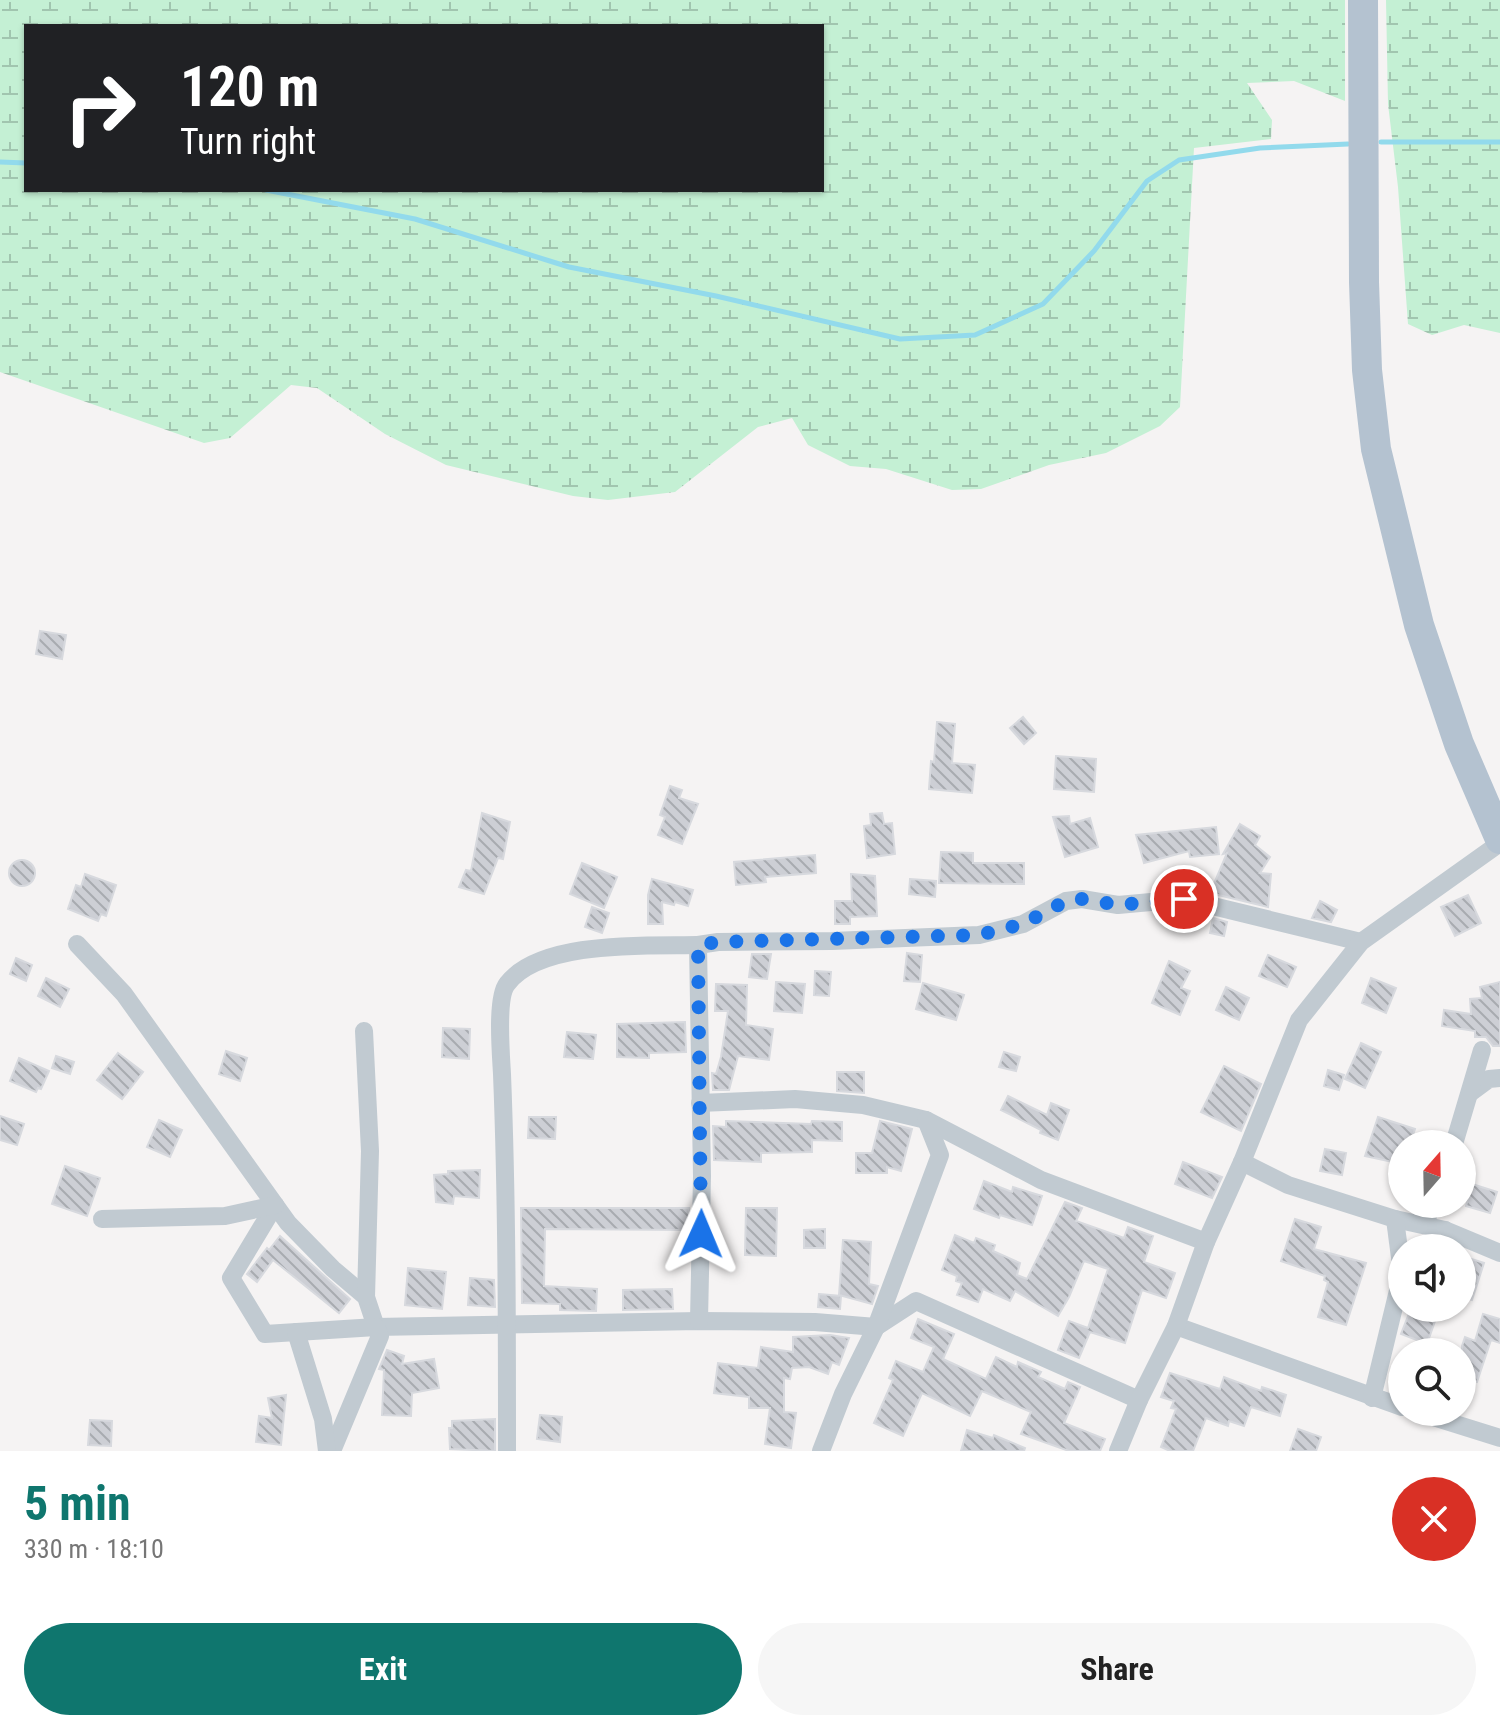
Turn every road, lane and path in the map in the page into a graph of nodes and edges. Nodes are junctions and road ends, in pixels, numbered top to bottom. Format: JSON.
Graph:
{"nodes":[{"id":1,"x":1363,"y":0,"type":"edge"},
{"id":2,"x":1500,"y":841,"type":"edge"},
{"id":3,"x":1361,"y":942,"type":"junction"},
{"id":4,"x":77,"y":944,"type":"dead end"},
{"id":5,"x":698,"y":945,"type":"junction"},
{"id":6,"x":364,"y":1031,"type":"dead end"},
{"id":7,"x":1482,"y":1050,"type":"dead end"},
{"id":8,"x":1500,"y":1078,"type":"edge"},
{"id":9,"x":1470,"y":1093,"type":"junction"},
{"id":10,"x":700,"y":1103,"type":"junction"},
{"id":11,"x":926,"y":1120,"type":"junction"},
{"id":12,"x":1458,"y":1130,"type":"edge"},
{"id":13,"x":1242,"y":1162,"type":"junction"},
{"id":14,"x":275,"y":1205,"type":"junction"},
{"id":15,"x":1427,"y":1218,"type":"edge"},
{"id":16,"x":102,"y":1219,"type":"dead end"},
{"id":17,"x":1395,"y":1219,"type":"junction"},
{"id":18,"x":1425,"y":1225,"type":"junction"},
{"id":19,"x":1445,"y":1230,"type":"junction"},
{"id":20,"x":1397,"y":1234,"type":"edge"},
{"id":21,"x":1441,"y":1234,"type":"edge"},
{"id":22,"x":1206,"y":1242,"type":"junction"},
{"id":23,"x":1500,"y":1253,"type":"edge"},
{"id":24,"x":366,"y":1297,"type":"junction"},
{"id":25,"x":699,"y":1321,"type":"junction"},
{"id":26,"x":1390,"y":1322,"type":"edge"},
{"id":27,"x":507,"y":1326,"type":"junction"},
{"id":28,"x":1176,"y":1326,"type":"junction"},
{"id":29,"x":376,"y":1327,"type":"junction"},
{"id":30,"x":876,"y":1327,"type":"junction"},
{"id":31,"x":296,"y":1332,"type":"junction"},
{"id":32,"x":1372,"y":1398,"type":"junction"},
{"id":33,"x":1139,"y":1400,"type":"junction"},
{"id":34,"x":1388,"y":1403,"type":"edge"},
{"id":35,"x":1451,"y":1426,"type":"edge"},
{"id":36,"x":1487,"y":1441,"type":"edge"},
{"id":37,"x":329,"y":1451,"type":"edge"},
{"id":38,"x":507,"y":1451,"type":"edge"},
{"id":39,"x":821,"y":1451,"type":"edge"},
{"id":40,"x":1118,"y":1451,"type":"edge"}],
"edges":[{"from":1,"to":2,"type":"main road"},
{"from":2,"to":3,"type":"street"},
{"from":3,"to":5,"type":"street"},
{"from":3,"to":13,"type":"street"},
{"from":4,"to":14,"type":"street"},
{"from":5,"to":10,"type":"street"},
{"from":5,"to":27,"type":"street"},
{"from":6,"to":24,"type":"street"},
{"from":7,"to":9,"type":"street"},
{"from":8,"to":9,"type":"street"},
{"from":9,"to":12,"type":"street"},
{"from":10,"to":11,"type":"street"},
{"from":10,"to":25,"type":"street"},
{"from":11,"to":22,"type":"street"},
{"from":11,"to":30,"type":"street"},
{"from":13,"to":17,"type":"street"},
{"from":13,"to":22,"type":"street"},
{"from":14,"to":16,"type":"street"},
{"from":14,"to":24,"type":"street"},
{"from":14,"to":31,"type":"street"},
{"from":15,"to":18,"type":"street"},
{"from":17,"to":18,"type":"street"},
{"from":17,"to":20,"type":"street"},
{"from":18,"to":19,"type":"street"},
{"from":19,"to":21,"type":"street"},
{"from":19,"to":23,"type":"street"},
{"from":22,"to":28,"type":"street"},
{"from":24,"to":29,"type":"street"},
{"from":25,"to":27,"type":"street"},
{"from":25,"to":30,"type":"street"},
{"from":26,"to":32,"type":"street"},
{"from":27,"to":29,"type":"street"},
{"from":27,"to":38,"type":"street"},
{"from":28,"to":32,"type":"street"},
{"from":28,"to":33,"type":"street"},
{"from":29,"to":31,"type":"street"},
{"from":29,"to":37,"type":"street"},
{"from":30,"to":33,"type":"street"},
{"from":30,"to":39,"type":"street"},
{"from":31,"to":37,"type":"street"},
{"from":32,"to":34,"type":"street"},
{"from":33,"to":40,"type":"street"},
{"from":35,"to":36,"type":"street"}]}
